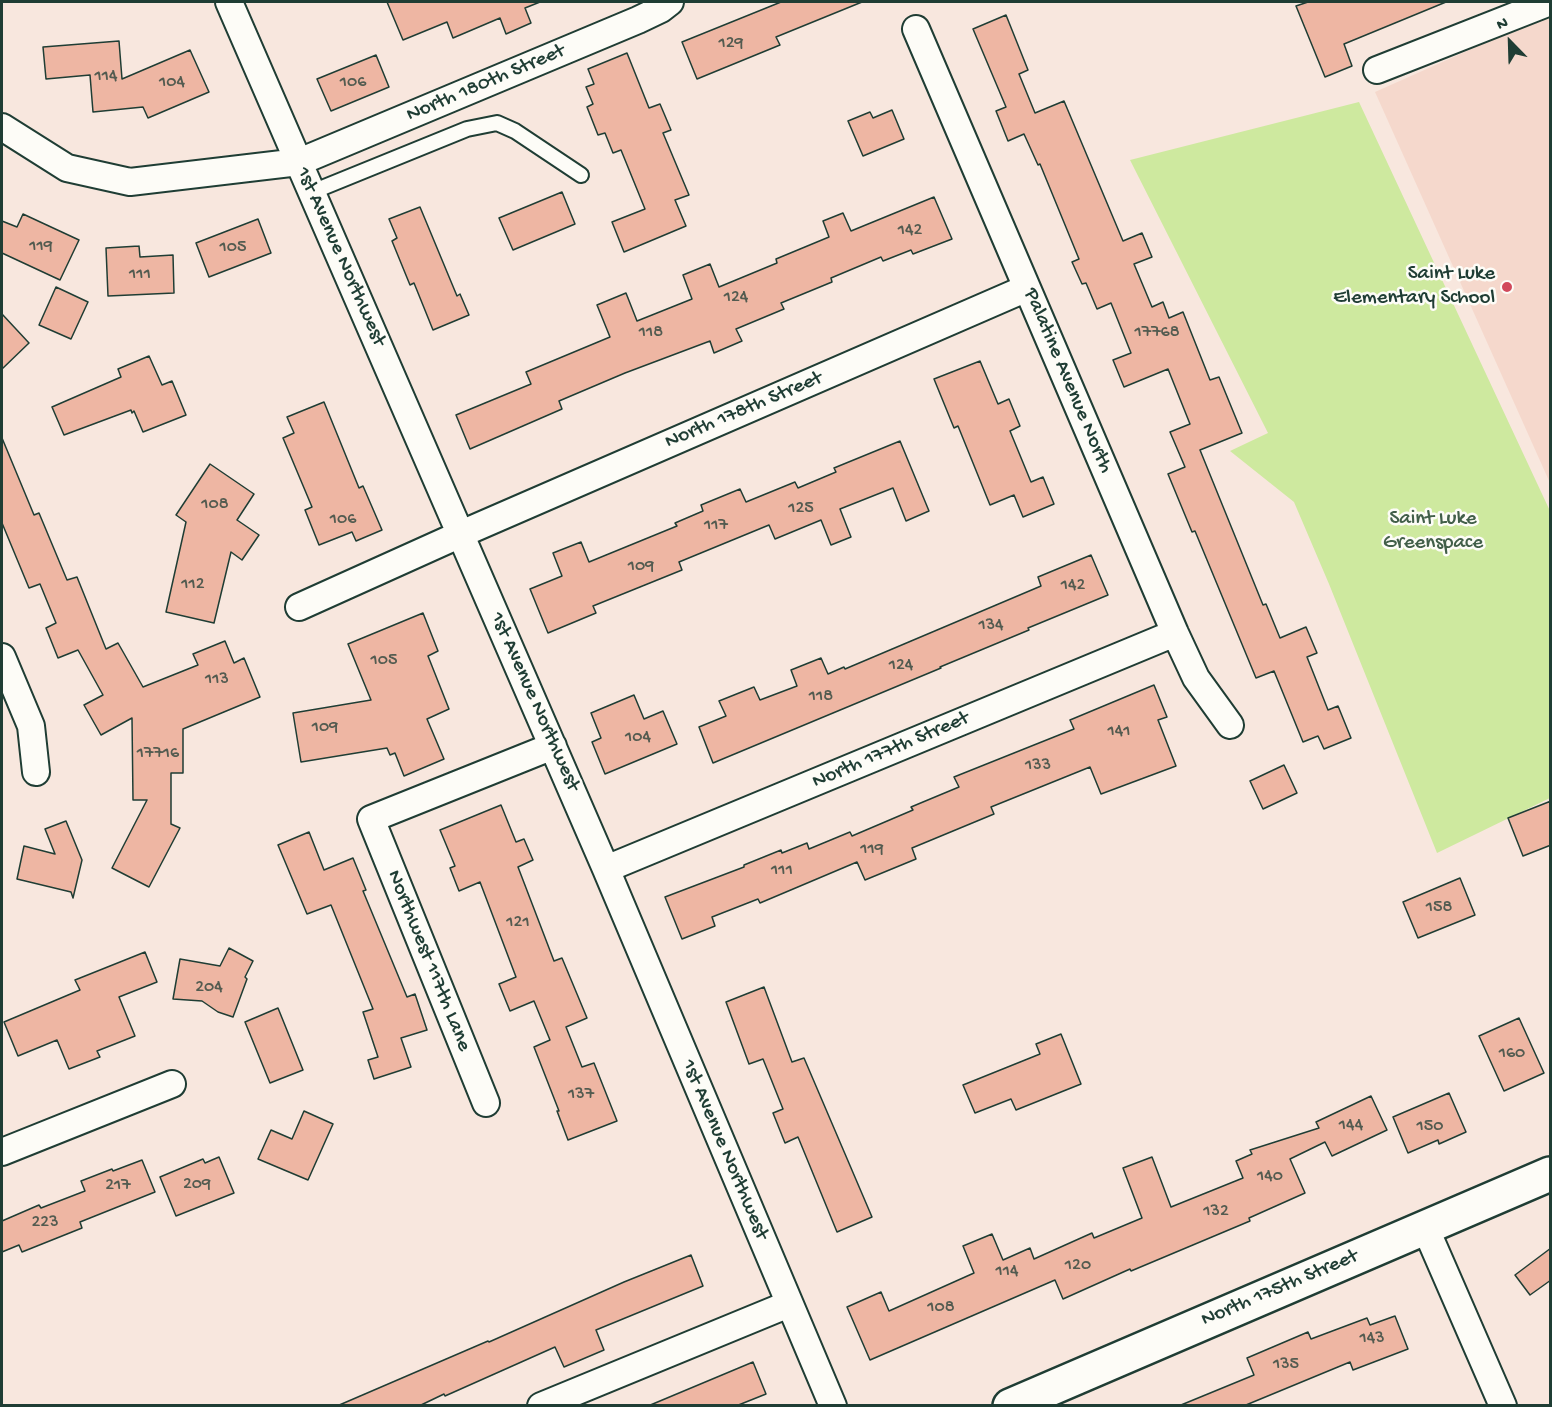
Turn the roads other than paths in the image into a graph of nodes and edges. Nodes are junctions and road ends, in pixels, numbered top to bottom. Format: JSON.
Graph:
{"nodes":[{"id":1,"x":230,"y":2,"type":"edge"},
{"id":2,"x":670,"y":2,"type":"edge"},
{"id":3,"x":1551,"y":2,"type":"edge"},
{"id":4,"x":916,"y":29,"type":"dead end"},
{"id":5,"x":1377,"y":70,"type":"dead end"},
{"id":6,"x":2,"y":126,"type":"edge"},
{"id":7,"x":299,"y":162,"type":"junction"},
{"id":8,"x":581,"y":175,"type":"dead end"},
{"id":9,"x":312,"y":192,"type":"junction"},
{"id":10,"x":1027,"y":288,"type":"junction"},
{"id":11,"x":461,"y":534,"type":"junction"},
{"id":12,"x":299,"y":607,"type":"dead end"},
{"id":13,"x":1175,"y":633,"type":"junction"},
{"id":14,"x":2,"y":657,"type":"edge"},
{"id":15,"x":1230,"y":725,"type":"dead end"},
{"id":16,"x":553,"y":746,"type":"junction"},
{"id":17,"x":36,"y":772,"type":"dead end"},
{"id":18,"x":606,"y":869,"type":"junction"},
{"id":19,"x":172,"y":1084,"type":"dead end"},
{"id":20,"x":486,"y":1103,"type":"dead end"},
{"id":21,"x":2,"y":1152,"type":"edge"},
{"id":22,"x":1551,"y":1174,"type":"edge"},
{"id":23,"x":1425,"y":1227,"type":"junction"},
{"id":24,"x":789,"y":1304,"type":"junction"},
{"id":25,"x":540,"y":1406,"type":"edge"},
{"id":26,"x":833,"y":1406,"type":"edge"},
{"id":27,"x":1010,"y":1406,"type":"edge"},
{"id":28,"x":1503,"y":1406,"type":"edge"}],
"edges":[{"from":1,"to":7,"type":"street","name":"1st Avenue Northwest"},
{"from":2,"to":7,"type":"street","name":"North 180th Street"},
{"from":3,"to":5,"type":"street"},
{"from":4,"to":10,"type":"street","name":"Palatine Avenue North"},
{"from":6,"to":7,"type":"street","name":"North 180th Street"},
{"from":7,"to":9,"type":"street","name":"1st Avenue Northwest"},
{"from":8,"to":9,"type":"lane"},
{"from":9,"to":11,"type":"street","name":"1st Avenue Northwest"},
{"from":10,"to":11,"type":"street","name":"North 178th Street"},
{"from":10,"to":13,"type":"street","name":"Palatine Avenue North"},
{"from":11,"to":12,"type":"street","name":"North 178th Street"},
{"from":11,"to":16,"type":"street","name":"1st Avenue Northwest"},
{"from":13,"to":15,"type":"street","name":"Palatine Avenue North"},
{"from":13,"to":18,"type":"street","name":"North 177th Street"},
{"from":14,"to":17,"type":"street"},
{"from":16,"to":18,"type":"street","name":"1st Avenue Northwest"},
{"from":16,"to":20,"type":"street","name":"Northwest 117th Lane"},
{"from":18,"to":24,"type":"street","name":"1st Avenue Northwest"},
{"from":19,"to":21,"type":"street"},
{"from":22,"to":23,"type":"street","name":"North 175th Street"},
{"from":23,"to":27,"type":"street","name":"North 175th Street"},
{"from":23,"to":28,"type":"street"},
{"from":24,"to":25,"type":"street"},
{"from":24,"to":26,"type":"street","name":"1st Avenue Northwest"}]}
